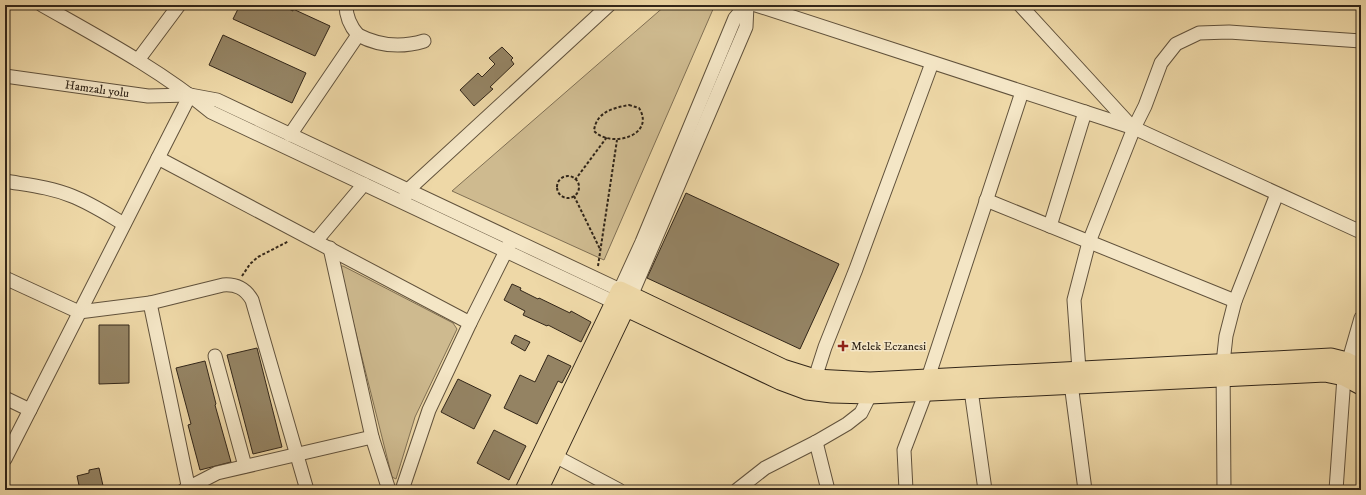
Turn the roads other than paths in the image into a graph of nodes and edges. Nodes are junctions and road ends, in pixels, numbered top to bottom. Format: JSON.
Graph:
{"nodes":[{"id":1,"x":42,"y":5,"type":"edge"},
{"id":2,"x":179,"y":5,"type":"edge"},
{"id":3,"x":346,"y":5,"type":"edge"},
{"id":4,"x":609,"y":5,"type":"edge"},
{"id":5,"x":747,"y":5,"type":"edge"},
{"id":6,"x":756,"y":5,"type":"edge"},
{"id":7,"x":1020,"y":5,"type":"edge"},
{"id":8,"x":358,"y":35,"type":"junction"},
{"id":9,"x":424,"y":41,"type":"dead end"},
{"id":10,"x":1361,"y":41,"type":"edge"},
{"id":11,"x":138,"y":60,"type":"junction"},
{"id":12,"x":932,"y":63,"type":"junction"},
{"id":13,"x":5,"y":76,"type":"edge"},
{"id":14,"x":1022,"y":92,"type":"junction"},
{"id":15,"x":190,"y":95,"type":"junction"},
{"id":16,"x":1085,"y":112,"type":"junction"},
{"id":17,"x":1134,"y":128,"type":"junction"},
{"id":18,"x":290,"y":135,"type":"junction"},
{"id":19,"x":158,"y":158,"type":"junction"},
{"id":20,"x":5,"y":181,"type":"edge"},
{"id":21,"x":364,"y":184,"type":"junction"},
{"id":22,"x":1277,"y":194,"type":"junction"},
{"id":23,"x":405,"y":196,"type":"junction"},
{"id":24,"x":986,"y":200,"type":"junction"},
{"id":25,"x":124,"y":224,"type":"junction"},
{"id":26,"x":1050,"y":226,"type":"junction"},
{"id":27,"x":1361,"y":232,"type":"edge"},
{"id":28,"x":512,"y":239,"type":"junction"},
{"id":29,"x":316,"y":241,"type":"junction"},
{"id":30,"x":1089,"y":242,"type":"junction"},
{"id":31,"x":330,"y":248,"type":"junction"},
{"id":32,"x":506,"y":251,"type":"junction"},
{"id":33,"x":5,"y":278,"type":"edge"},
{"id":34,"x":623,"y":299,"type":"junction"},
{"id":35,"x":1235,"y":302,"type":"junction"},
{"id":36,"x":150,"y":303,"type":"junction"},
{"id":37,"x":79,"y":312,"type":"junction"},
{"id":38,"x":1361,"y":318,"type":"edge"},
{"id":39,"x":470,"y":323,"type":"junction"},
{"id":40,"x":215,"y":356,"type":"dead end"},
{"id":41,"x":1351,"y":369,"type":"edge"},
{"id":42,"x":1223,"y":370,"type":"junction"},
{"id":43,"x":1073,"y":375,"type":"junction"},
{"id":44,"x":815,"y":378,"type":"junction"},
{"id":45,"x":927,"y":385,"type":"junction"},
{"id":46,"x":1361,"y":386,"type":"edge"},
{"id":47,"x":870,"y":388,"type":"junction"},
{"id":48,"x":971,"y":390,"type":"junction"},
{"id":49,"x":5,"y":398,"type":"edge"},
{"id":50,"x":30,"y":410,"type":"junction"},
{"id":51,"x":372,"y":437,"type":"junction"},
{"id":52,"x":816,"y":442,"type":"junction"},
{"id":53,"x":297,"y":454,"type":"junction"},
{"id":54,"x":555,"y":456,"type":"junction"},
{"id":55,"x":5,"y":460,"type":"edge"},
{"id":56,"x":245,"y":466,"type":"junction"},
{"id":57,"x":188,"y":490,"type":"edge"},
{"id":58,"x":307,"y":490,"type":"edge"},
{"id":59,"x":389,"y":490,"type":"edge"},
{"id":60,"x":402,"y":490,"type":"edge"},
{"id":61,"x":524,"y":490,"type":"edge"},
{"id":62,"x":539,"y":490,"type":"edge"},
{"id":63,"x":619,"y":490,"type":"edge"},
{"id":64,"x":737,"y":490,"type":"edge"},
{"id":65,"x":828,"y":490,"type":"edge"},
{"id":66,"x":906,"y":490,"type":"edge"},
{"id":67,"x":985,"y":490,"type":"edge"},
{"id":68,"x":1085,"y":490,"type":"edge"},
{"id":69,"x":1224,"y":490,"type":"edge"},
{"id":70,"x":1336,"y":490,"type":"edge"}],
"edges":[{"from":1,"to":11,"type":"street"},
{"from":2,"to":11,"type":"street"},
{"from":3,"to":8,"type":"street"},
{"from":4,"to":23,"type":"street"},
{"from":5,"to":34,"type":"street"},
{"from":6,"to":12,"type":"street"},
{"from":7,"to":17,"type":"street"},
{"from":8,"to":9,"type":"street"},
{"from":8,"to":18,"type":"street"},
{"from":10,"to":17,"type":"street"},
{"from":11,"to":15,"type":"street"},
{"from":12,"to":14,"type":"street"},
{"from":12,"to":44,"type":"street"},
{"from":13,"to":15,"type":"street","name":"Hamzalı yolu"},
{"from":14,"to":16,"type":"street"},
{"from":14,"to":24,"type":"street"},
{"from":15,"to":18,"type":"street"},
{"from":15,"to":19,"type":"street"},
{"from":15,"to":21,"type":"street"},
{"from":16,"to":17,"type":"street"},
{"from":16,"to":26,"type":"street"},
{"from":17,"to":22,"type":"street"},
{"from":17,"to":30,"type":"street"},
{"from":18,"to":23,"type":"street"},
{"from":19,"to":25,"type":"street"},
{"from":19,"to":29,"type":"street"},
{"from":20,"to":25,"type":"street"},
{"from":21,"to":23,"type":"street"},
{"from":21,"to":29,"type":"street"},
{"from":22,"to":27,"type":"street"},
{"from":22,"to":35,"type":"street"},
{"from":23,"to":28,"type":"street"},
{"from":23,"to":32,"type":"street"},
{"from":24,"to":26,"type":"street"},
{"from":24,"to":45,"type":"street"},
{"from":25,"to":37,"type":"street"},
{"from":26,"to":30,"type":"street"},
{"from":28,"to":32,"type":"street"},
{"from":28,"to":34,"type":"street"},
{"from":29,"to":31,"type":"street"},
{"from":30,"to":35,"type":"street"},
{"from":30,"to":43,"type":"street"},
{"from":31,"to":39,"type":"street"},
{"from":31,"to":51,"type":"street"},
{"from":32,"to":34,"type":"street"},
{"from":32,"to":39,"type":"street"},
{"from":33,"to":37,"type":"street"},
{"from":34,"to":44,"type":"main road"},
{"from":34,"to":47,"type":"main road"},
{"from":34,"to":54,"type":"main road"},
{"from":34,"to":61,"type":"main road"},
{"from":35,"to":42,"type":"street"},
{"from":36,"to":37,"type":"street"},
{"from":36,"to":53,"type":"street"},
{"from":36,"to":57,"type":"street"},
{"from":37,"to":50,"type":"street"},
{"from":38,"to":41,"type":"street"},
{"from":39,"to":60,"type":"street"},
{"from":40,"to":56,"type":"street"},
{"from":41,"to":42,"type":"main road"},
{"from":41,"to":46,"type":"main road"},
{"from":41,"to":70,"type":"street"},
{"from":42,"to":43,"type":"main road"},
{"from":42,"to":69,"type":"street"},
{"from":43,"to":45,"type":"main road"},
{"from":43,"to":48,"type":"main road"},
{"from":43,"to":68,"type":"street"},
{"from":44,"to":47,"type":"main road"},
{"from":45,"to":47,"type":"main road"},
{"from":45,"to":48,"type":"main road"},
{"from":45,"to":66,"type":"street"},
{"from":47,"to":52,"type":"street"},
{"from":48,"to":67,"type":"street"},
{"from":49,"to":50,"type":"street"},
{"from":50,"to":55,"type":"street"},
{"from":51,"to":53,"type":"street"},
{"from":51,"to":59,"type":"street"},
{"from":52,"to":64,"type":"street"},
{"from":52,"to":65,"type":"street"},
{"from":53,"to":56,"type":"street"},
{"from":53,"to":58,"type":"street"},
{"from":54,"to":62,"type":"main road"},
{"from":54,"to":63,"type":"street"},
{"from":56,"to":57,"type":"street"}]}
